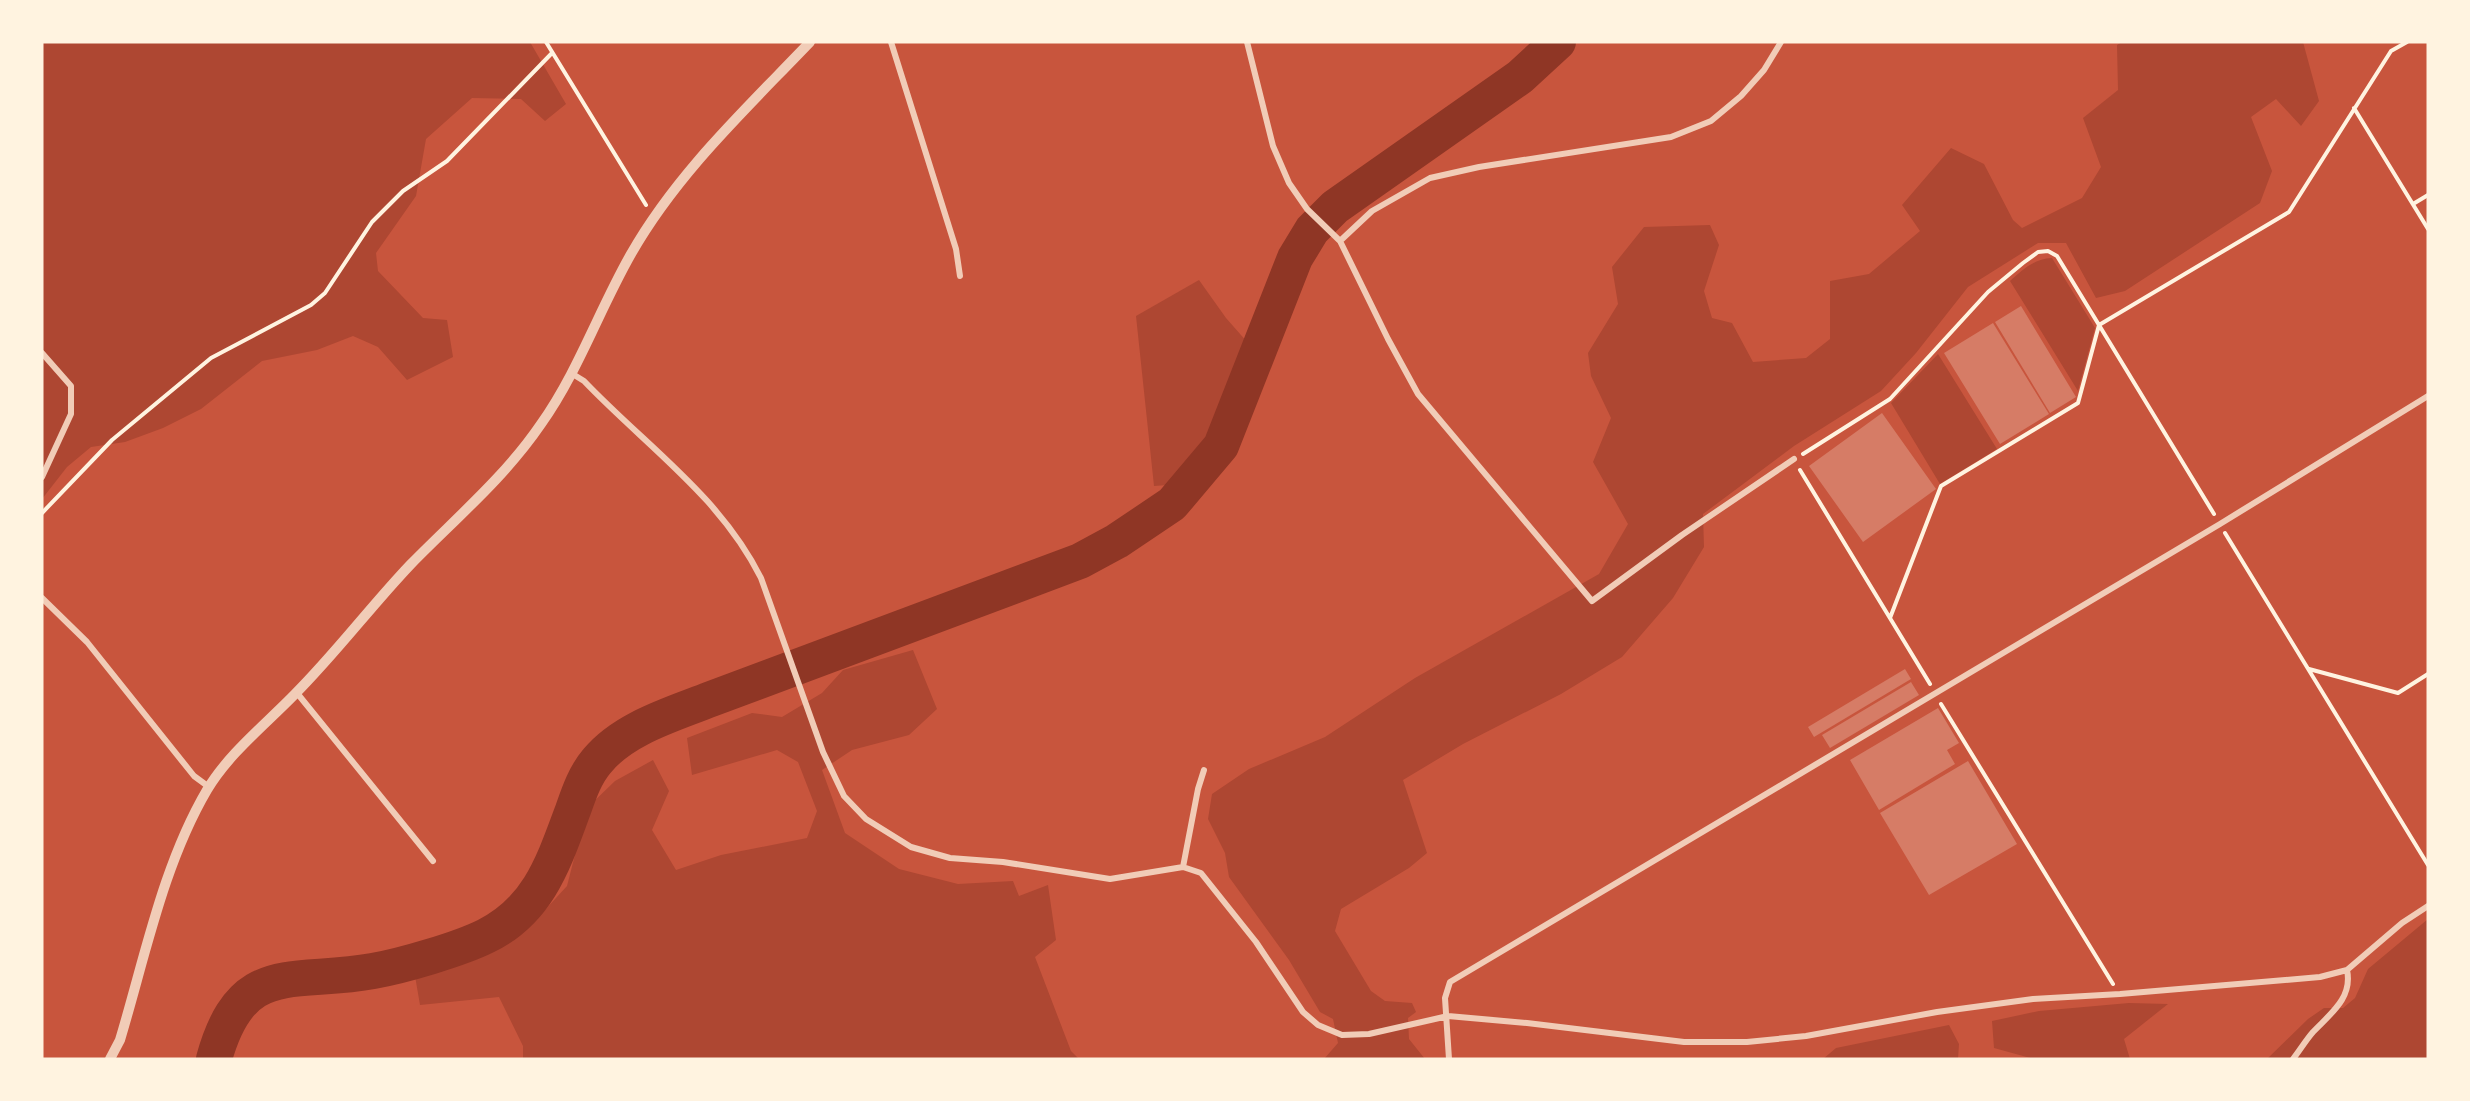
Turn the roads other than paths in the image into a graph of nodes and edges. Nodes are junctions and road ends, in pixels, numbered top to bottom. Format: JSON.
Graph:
{"nodes":[{"id":1,"x":810,"y":42,"type":"edge"},
{"id":2,"x":891,"y":42,"type":"edge"},
{"id":3,"x":1247,"y":42,"type":"edge"},
{"id":4,"x":1781,"y":42,"type":"edge"},
{"id":5,"x":1340,"y":241,"type":"junction"},
{"id":6,"x":960,"y":276,"type":"dead end"},
{"id":7,"x":42,"y":353,"type":"edge"},
{"id":8,"x":571,"y":374,"type":"junction"},
{"id":9,"x":2428,"y":396,"type":"edge"},
{"id":10,"x":1794,"y":459,"type":"road end"},
{"id":11,"x":42,"y":477,"type":"edge"},
{"id":12,"x":42,"y":598,"type":"edge"},
{"id":13,"x":297,"y":693,"type":"junction"},
{"id":14,"x":1204,"y":770,"type":"dead end"},
{"id":15,"x":208,"y":788,"type":"junction"},
{"id":16,"x":433,"y":861,"type":"dead end"},
{"id":17,"x":1183,"y":867,"type":"junction"},
{"id":18,"x":2428,"y":906,"type":"edge"},
{"id":19,"x":2347,"y":970,"type":"junction"},
{"id":20,"x":1448,"y":1016,"type":"junction"},
{"id":21,"x":110,"y":1059,"type":"edge"},
{"id":22,"x":1449,"y":1059,"type":"edge"},
{"id":23,"x":2294,"y":1059,"type":"edge"}],
"edges":[{"from":1,"to":8,"type":"street"},
{"from":2,"to":6,"type":"street"},
{"from":3,"to":5,"type":"street"},
{"from":4,"to":5,"type":"street"},
{"from":5,"to":10,"type":"street"},
{"from":7,"to":11,"type":"street"},
{"from":8,"to":13,"type":"street"},
{"from":8,"to":17,"type":"street"},
{"from":9,"to":20,"type":"street"},
{"from":12,"to":15,"type":"street"},
{"from":13,"to":15,"type":"street"},
{"from":13,"to":16,"type":"street"},
{"from":14,"to":17,"type":"street"},
{"from":15,"to":21,"type":"street"},
{"from":17,"to":20,"type":"street"},
{"from":18,"to":19,"type":"street"},
{"from":19,"to":20,"type":"street"},
{"from":19,"to":23,"type":"street"},
{"from":20,"to":22,"type":"street"}]}
